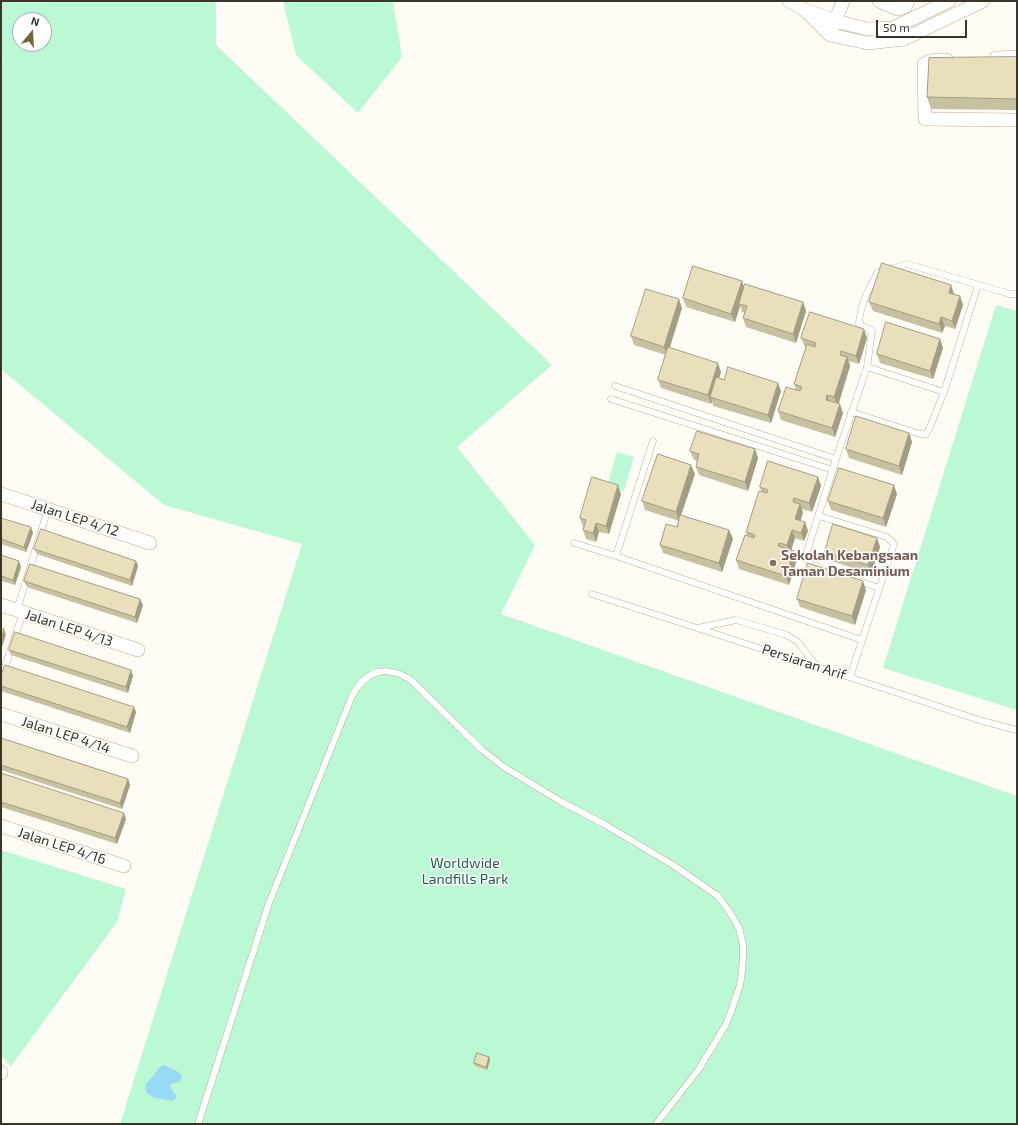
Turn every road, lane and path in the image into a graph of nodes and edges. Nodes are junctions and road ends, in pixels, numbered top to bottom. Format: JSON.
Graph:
{"nodes":[{"id":1,"x":789,"y":1,"type":"edge"},
{"id":2,"x":843,"y":1,"type":"edge"},
{"id":3,"x":879,"y":1,"type":"edge"},
{"id":4,"x":908,"y":1,"type":"edge"},
{"id":5,"x":948,"y":1,"type":"edge"},
{"id":6,"x":983,"y":1,"type":"edge"},
{"id":7,"x":805,"y":10,"type":"junction"},
{"id":8,"x":836,"y":21,"type":"junction"},
{"id":9,"x":830,"y":35,"type":"junction"},
{"id":10,"x":1017,"y":57,"type":"edge"},
{"id":11,"x":986,"y":58,"type":"edge"},
{"id":12,"x":962,"y":59,"type":"edge"},
{"id":13,"x":1017,"y":120,"type":"edge"},
{"id":14,"x":978,"y":285,"type":"junction"},
{"id":15,"x":1017,"y":294,"type":"edge"},
{"id":16,"x":867,"y":367,"type":"junction"},
{"id":17,"x":615,"y":386,"type":"dead end"},
{"id":18,"x":944,"y":392,"type":"junction"},
{"id":19,"x":611,"y":399,"type":"dead end"},
{"id":20,"x":851,"y":412,"type":"junction"},
{"id":21,"x":653,"y":441,"type":"dead end"},
{"id":22,"x":836,"y":459,"type":"junction"},
{"id":23,"x":833,"y":470,"type":"junction"},
{"id":24,"x":1,"y":494,"type":"edge"},
{"id":25,"x":48,"y":509,"type":"junction"},
{"id":26,"x":818,"y":516,"type":"junction"},
{"id":27,"x":150,"y":543,"type":"dead end"},
{"id":28,"x":574,"y":543,"type":"dead end"},
{"id":29,"x":616,"y":556,"type":"junction"},
{"id":30,"x":827,"y":570,"type":"edge"},
{"id":31,"x":849,"y":578,"type":"edge"},
{"id":32,"x":879,"y":588,"type":"junction"},
{"id":33,"x":592,"y":594,"type":"dead end"},
{"id":34,"x":1,"y":605,"type":"edge"},
{"id":35,"x":20,"y":611,"type":"junction"},
{"id":36,"x":698,"y":628,"type":"junction"},
{"id":37,"x":862,"y":640,"type":"junction"},
{"id":38,"x":138,"y":650,"type":"dead end"},
{"id":39,"x":817,"y":666,"type":"junction"},
{"id":40,"x":850,"y":677,"type":"junction"},
{"id":41,"x":1,"y":679,"type":"edge"},
{"id":42,"x":1,"y":714,"type":"edge"},
{"id":43,"x":1017,"y":730,"type":"edge"},
{"id":44,"x":132,"y":756,"type":"dead end"},
{"id":45,"x":1,"y":826,"type":"edge"},
{"id":46,"x":124,"y":866,"type":"dead end"},
{"id":47,"x":198,"y":1124,"type":"edge"},
{"id":48,"x":656,"y":1124,"type":"edge"}],
"edges":[{"from":1,"to":7,"type":"street"},
{"from":2,"to":8,"type":"street"},
{"from":3,"to":4,"type":"street"},
{"from":5,"to":8,"type":"street"},
{"from":6,"to":9,"type":"street"},
{"from":7,"to":8,"type":"street"},
{"from":7,"to":9,"type":"street"},
{"from":8,"to":9,"type":"street"},
{"from":10,"to":11,"type":"street"},
{"from":12,"to":13,"type":"street"},
{"from":14,"to":15,"type":"lane"},
{"from":14,"to":16,"type":"lane"},
{"from":14,"to":18,"type":"lane"},
{"from":16,"to":18,"type":"lane"},
{"from":16,"to":20,"type":"lane"},
{"from":17,"to":22,"type":"lane"},
{"from":18,"to":20,"type":"lane"},
{"from":19,"to":23,"type":"lane"},
{"from":20,"to":22,"type":"lane"},
{"from":21,"to":29,"type":"lane"},
{"from":22,"to":23,"type":"lane"},
{"from":23,"to":26,"type":"lane"},
{"from":24,"to":25,"type":"street","name":"Jalan LEP 4/12"},
{"from":25,"to":27,"type":"street","name":"Jalan LEP 4/12"},
{"from":25,"to":35,"type":"lane"},
{"from":26,"to":30,"type":"lane"},
{"from":26,"to":32,"type":"lane"},
{"from":28,"to":29,"type":"lane"},
{"from":29,"to":37,"type":"lane"},
{"from":31,"to":32,"type":"lane"},
{"from":32,"to":37,"type":"lane"},
{"from":33,"to":36,"type":"lane","name":"Persiaran Arif"},
{"from":34,"to":35,"type":"street","name":"Jalan LEP 4/13"},
{"from":35,"to":38,"type":"street","name":"Jalan LEP 4/13"},
{"from":35,"to":41,"type":"lane"},
{"from":36,"to":39,"type":"lane","name":"Persiaran Arif"},
{"from":36,"to":39,"type":"lane"},
{"from":37,"to":40,"type":"lane"},
{"from":39,"to":40,"type":"lane","name":"Persiaran Arif"},
{"from":40,"to":43,"type":"lane","name":"Persiaran Arif"},
{"from":42,"to":44,"type":"street","name":"Jalan LEP 4/14"},
{"from":45,"to":46,"type":"street","name":"Jalan LEP 4/16"},
{"from":47,"to":48,"type":"lane"}]}
